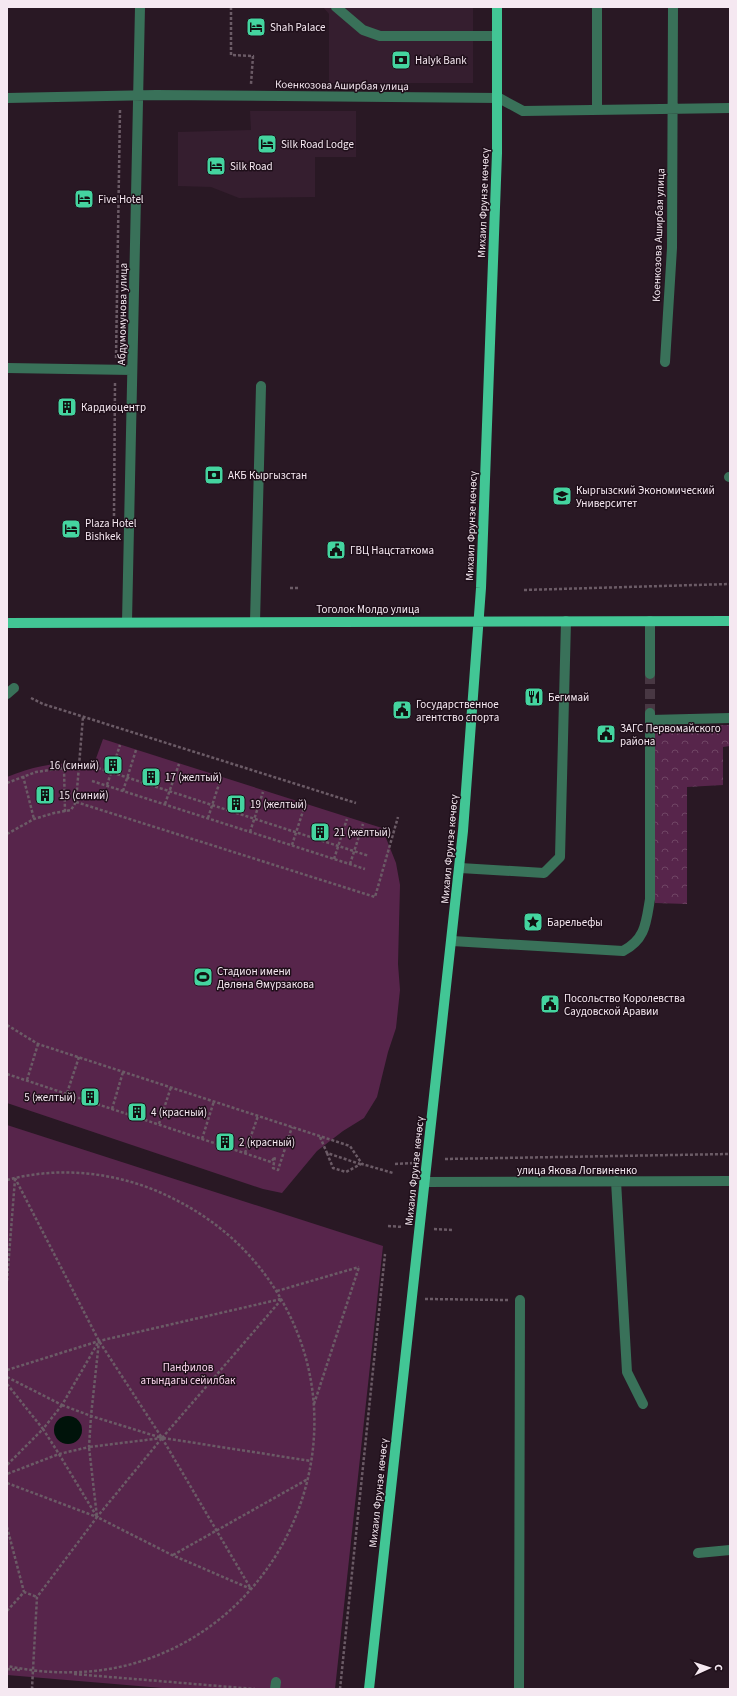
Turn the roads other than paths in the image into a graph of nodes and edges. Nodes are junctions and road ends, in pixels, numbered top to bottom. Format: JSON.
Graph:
{"nodes":[{"id":1,"x":140,"y":7,"type":"edge"},
{"id":2,"x":336,"y":7,"type":"edge"},
{"id":3,"x":497,"y":7,"type":"edge"},
{"id":4,"x":596,"y":7,"type":"edge"},
{"id":5,"x":673,"y":7,"type":"edge"},
{"id":6,"x":497,"y":36,"type":"junction"},
{"id":7,"x":138,"y":95,"type":"junction"},
{"id":8,"x":7,"y":98,"type":"edge"},
{"id":9,"x":499,"y":98,"type":"junction"},
{"id":10,"x":730,"y":108,"type":"edge"},
{"id":11,"x":673,"y":109,"type":"junction"},
{"id":12,"x":597,"y":110,"type":"junction"},
{"id":13,"x":665,"y":362,"type":"dead end"},
{"id":14,"x":7,"y":368,"type":"edge"},
{"id":15,"x":132,"y":370,"type":"junction"},
{"id":16,"x":261,"y":386,"type":"dead end"},
{"id":17,"x":479,"y":621,"type":"junction"},
{"id":18,"x":566,"y":621,"type":"junction"},
{"id":19,"x":650,"y":621,"type":"junction"},
{"id":20,"x":127,"y":622,"type":"junction"},
{"id":21,"x":255,"y":622,"type":"junction"},
{"id":22,"x":730,"y":622,"type":"edge"},
{"id":23,"x":7,"y":623,"type":"edge"},
{"id":24,"x":650,"y":674,"type":"tunnel mouth"},
{"id":25,"x":730,"y":718,"type":"edge"},
{"id":26,"x":460,"y":868,"type":"junction"},
{"id":27,"x":452,"y":941,"type":"junction"},
{"id":28,"x":616,"y":1181,"type":"junction"},
{"id":29,"x":730,"y":1181,"type":"edge"},
{"id":30,"x":424,"y":1182,"type":"junction"},
{"id":31,"x":520,"y":1300,"type":"road end"},
{"id":32,"x":643,"y":1404,"type":"dead end"},
{"id":33,"x":730,"y":1550,"type":"edge"},
{"id":34,"x":698,"y":1553,"type":"dead end"},
{"id":35,"x":369,"y":1689,"type":"edge"},
{"id":36,"x":519,"y":1689,"type":"edge"}],
"edges":[{"from":1,"to":7,"type":"street","name":"Абдумомунова улица"},
{"from":2,"to":6,"type":"street"},
{"from":3,"to":6,"type":"main road","name":"Михаил Фрунзе көчөсү"},
{"from":4,"to":12,"type":"street"},
{"from":5,"to":11,"type":"street","name":"Коенкозова Аширбая улица"},
{"from":6,"to":9,"type":"main road","name":"Михаил Фрунзе көчөсү"},
{"from":7,"to":8,"type":"street","name":"Коенкозова Аширбая улица"},
{"from":7,"to":9,"type":"street","name":"Коенкозова Аширбая улица"},
{"from":7,"to":15,"type":"street","name":"Абдумомунова улица"},
{"from":9,"to":12,"type":"street","name":"Коенкозова Аширбая улица"},
{"from":9,"to":17,"type":"main road","name":"Михаил Фрунзе көчөсү"},
{"from":10,"to":11,"type":"street","name":"Коенкозова Аширбая улица"},
{"from":11,"to":12,"type":"street","name":"Коенкозова Аширбая улица"},
{"from":11,"to":13,"type":"street","name":"Коенкозова Аширбая улица"},
{"from":14,"to":15,"type":"street"},
{"from":15,"to":20,"type":"street","name":"Абдумомунова улица"},
{"from":16,"to":21,"type":"street"},
{"from":17,"to":18,"type":"main road","name":"Тоголок Молдо улица"},
{"from":17,"to":21,"type":"main road","name":"Тоголок Молдо улица"},
{"from":17,"to":26,"type":"main road","name":"Михаил Фрунзе көчөсү"},
{"from":18,"to":19,"type":"main road","name":"Тоголок Молдо улица"},
{"from":18,"to":26,"type":"street"},
{"from":19,"to":22,"type":"main road","name":"Тоголок Молдо улица"},
{"from":19,"to":24,"type":"street"},
{"from":20,"to":21,"type":"main road","name":"Тоголок Молдо улица"},
{"from":20,"to":23,"type":"main road","name":"Тоголок Молдо улица"},
{"from":25,"to":27,"type":"street"},
{"from":26,"to":27,"type":"main road","name":"Михаил Фрунзе көчөсү"},
{"from":27,"to":30,"type":"main road","name":"Михаил Фрунзе көчөсү"},
{"from":28,"to":29,"type":"street","name":"улица Якова Логвиненко"},
{"from":28,"to":30,"type":"street","name":"улица Якова Логвиненко"},
{"from":28,"to":32,"type":"street"},
{"from":30,"to":35,"type":"main road","name":"Михаил Фрунзе көчөсү"},
{"from":31,"to":36,"type":"street"},
{"from":33,"to":34,"type":"street"}]}
